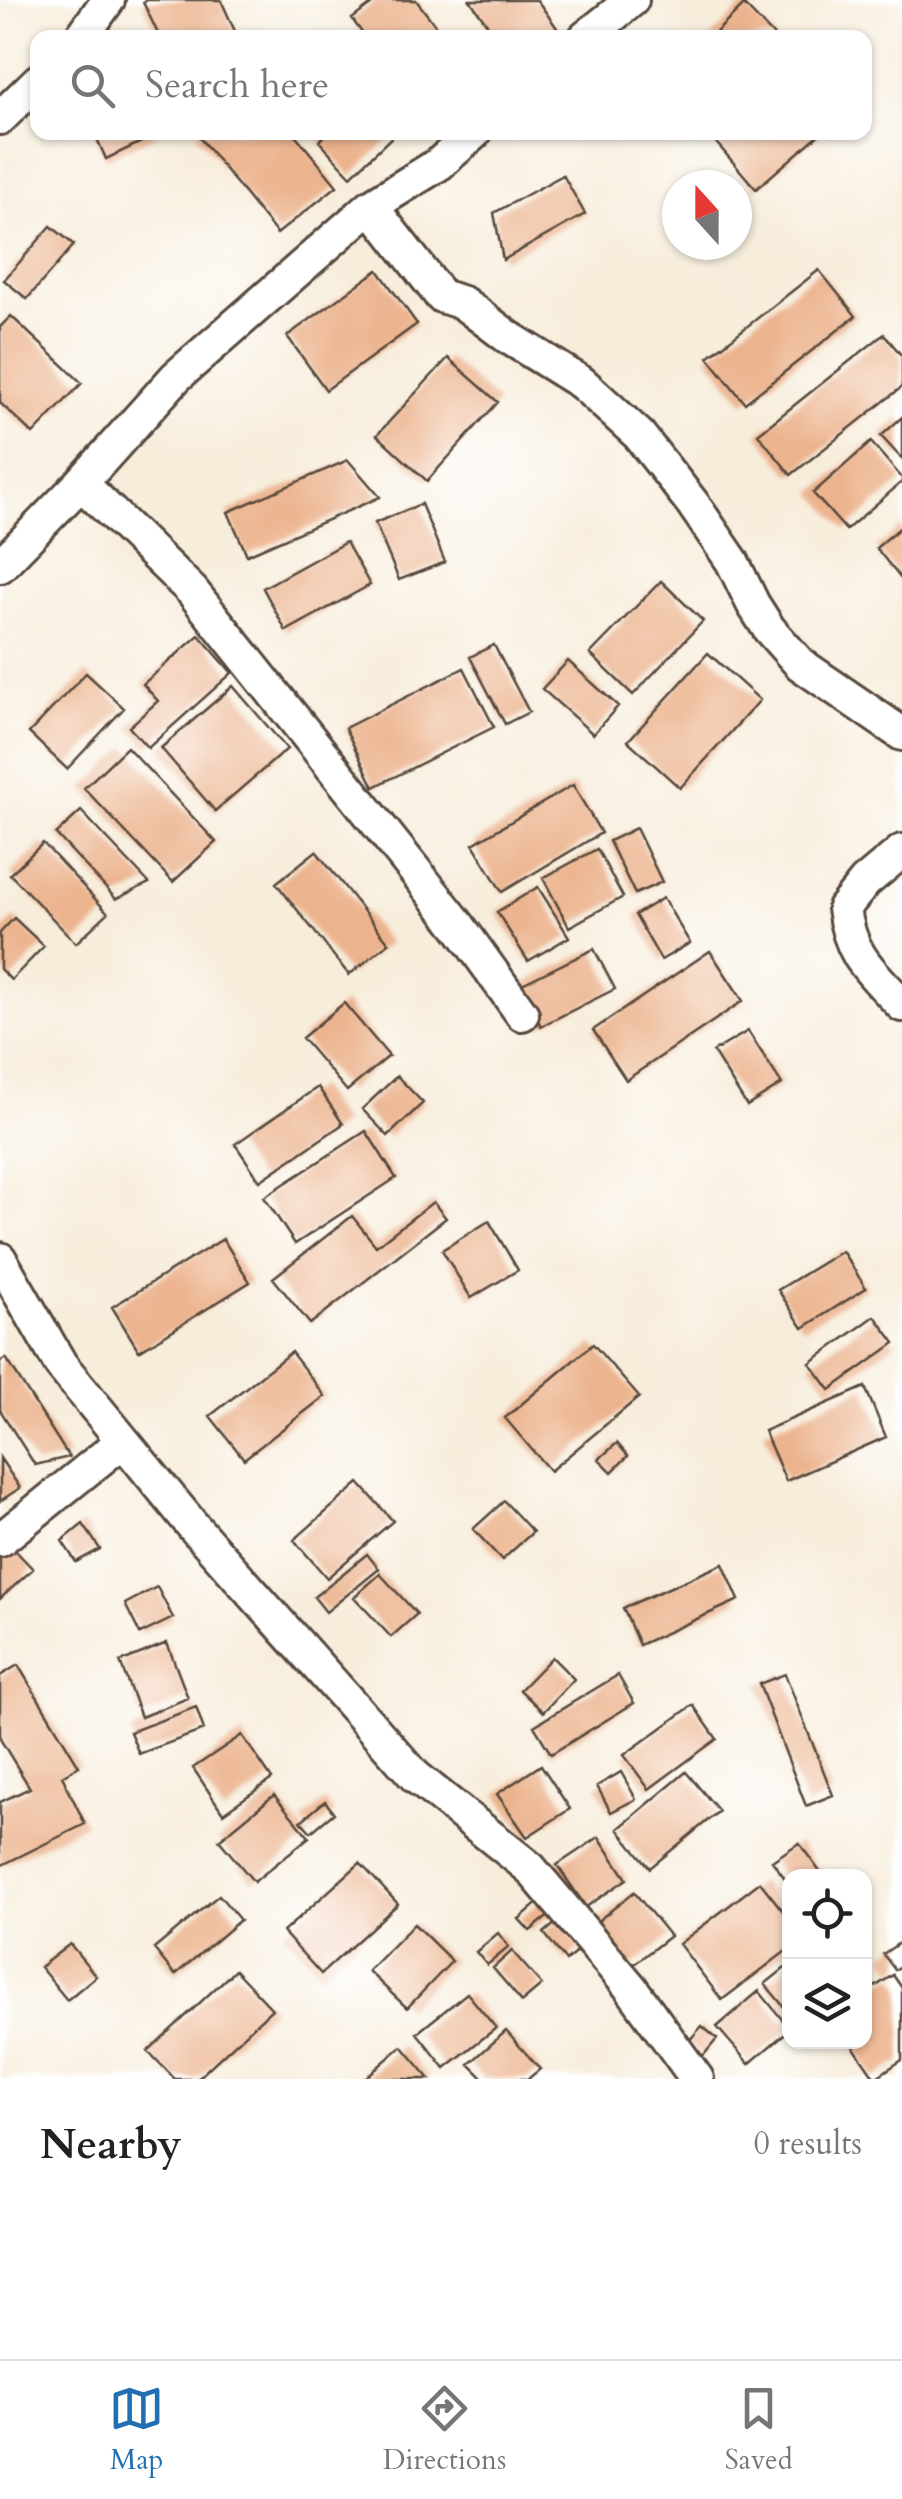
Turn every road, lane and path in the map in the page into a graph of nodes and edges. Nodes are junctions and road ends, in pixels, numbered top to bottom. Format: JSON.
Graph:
{"nodes":[{"id":1,"x":108,"y":0,"type":"edge"},
{"id":2,"x":632,"y":0,"type":"edge"},
{"id":3,"x":87,"y":30,"type":"edge"},
{"id":4,"x":596,"y":30,"type":"edge"},
{"id":5,"x":30,"y":89,"type":"edge"},
{"id":6,"x":0,"y":118,"type":"edge"},
{"id":7,"x":466,"y":140,"type":"edge"},
{"id":8,"x":371,"y":206,"type":"junction"},
{"id":9,"x":81,"y":483,"type":"junction"},
{"id":10,"x":0,"y":566,"type":"edge"},
{"id":11,"x":902,"y":734,"type":"edge"},
{"id":12,"x":902,"y":851,"type":"edge"},
{"id":13,"x":902,"y":1005,"type":"edge"},
{"id":14,"x":522,"y":1014,"type":"dead end"},
{"id":15,"x":0,"y":1259,"type":"edge"},
{"id":16,"x":123,"y":1441,"type":"junction"},
{"id":17,"x":0,"y":1540,"type":"edge"},
{"id":18,"x":698,"y":2079,"type":"edge"}],
"edges":[{"from":1,"to":3,"type":"street"},
{"from":2,"to":4,"type":"street"},
{"from":5,"to":6,"type":"street"},
{"from":7,"to":8,"type":"street"},
{"from":8,"to":9,"type":"street"},
{"from":8,"to":11,"type":"street"},
{"from":9,"to":10,"type":"street"},
{"from":9,"to":14,"type":"street"},
{"from":12,"to":13,"type":"street"},
{"from":15,"to":16,"type":"street"},
{"from":16,"to":17,"type":"street"},
{"from":16,"to":18,"type":"street"}]}
